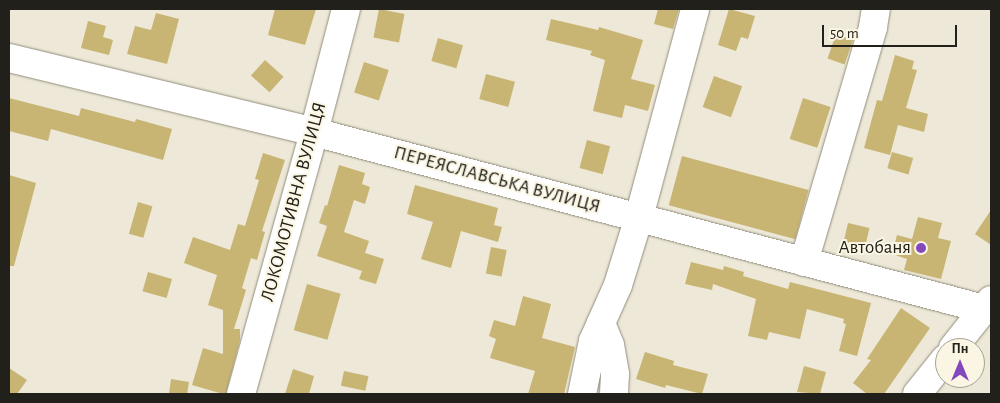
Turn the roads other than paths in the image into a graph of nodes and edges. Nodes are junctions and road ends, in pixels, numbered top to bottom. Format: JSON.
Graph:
{"nodes":[{"id":1,"x":346,"y":9,"type":"edge"},
{"id":2,"x":695,"y":9,"type":"edge"},
{"id":3,"x":876,"y":9,"type":"edge"},
{"id":4,"x":9,"y":58,"type":"edge"},
{"id":5,"x":314,"y":132,"type":"junction"},
{"id":6,"x":639,"y":217,"type":"junction"},
{"id":7,"x":804,"y":262,"type":"junction"},
{"id":8,"x":988,"y":305,"type":"edge"},
{"id":9,"x":602,"y":323,"type":"junction"},
{"id":10,"x":961,"y":338,"type":"edge"},
{"id":11,"x":935,"y":371,"type":"edge"},
{"id":12,"x":241,"y":394,"type":"edge"},
{"id":13,"x":582,"y":394,"type":"edge"},
{"id":14,"x":614,"y":394,"type":"edge"},
{"id":15,"x":917,"y":394,"type":"edge"}],
"edges":[{"from":1,"to":5,"type":"street","name":"ЛОКОМОТИВНА ВУЛИЦЯ"},
{"from":2,"to":6,"type":"street"},
{"from":3,"to":7,"type":"street"},
{"from":4,"to":5,"type":"street","name":"ПЕРЕЯСЛАВСЬКА ВУЛИЦЯ"},
{"from":5,"to":6,"type":"street","name":"ПЕРЕЯСЛАВСЬКА ВУЛИЦЯ"},
{"from":5,"to":12,"type":"street","name":"ЛОКОМОТИВНА ВУЛИЦЯ"},
{"from":6,"to":7,"type":"street","name":"ПЕРЕЯСЛАВСЬКА ВУЛИЦЯ"},
{"from":6,"to":9,"type":"street"},
{"from":7,"to":8,"type":"street","name":"ПЕРЕЯСЛАВСЬКА ВУЛИЦЯ"},
{"from":8,"to":10,"type":"street"},
{"from":9,"to":13,"type":"street"},
{"from":9,"to":14,"type":"street"},
{"from":11,"to":15,"type":"street"}]}
